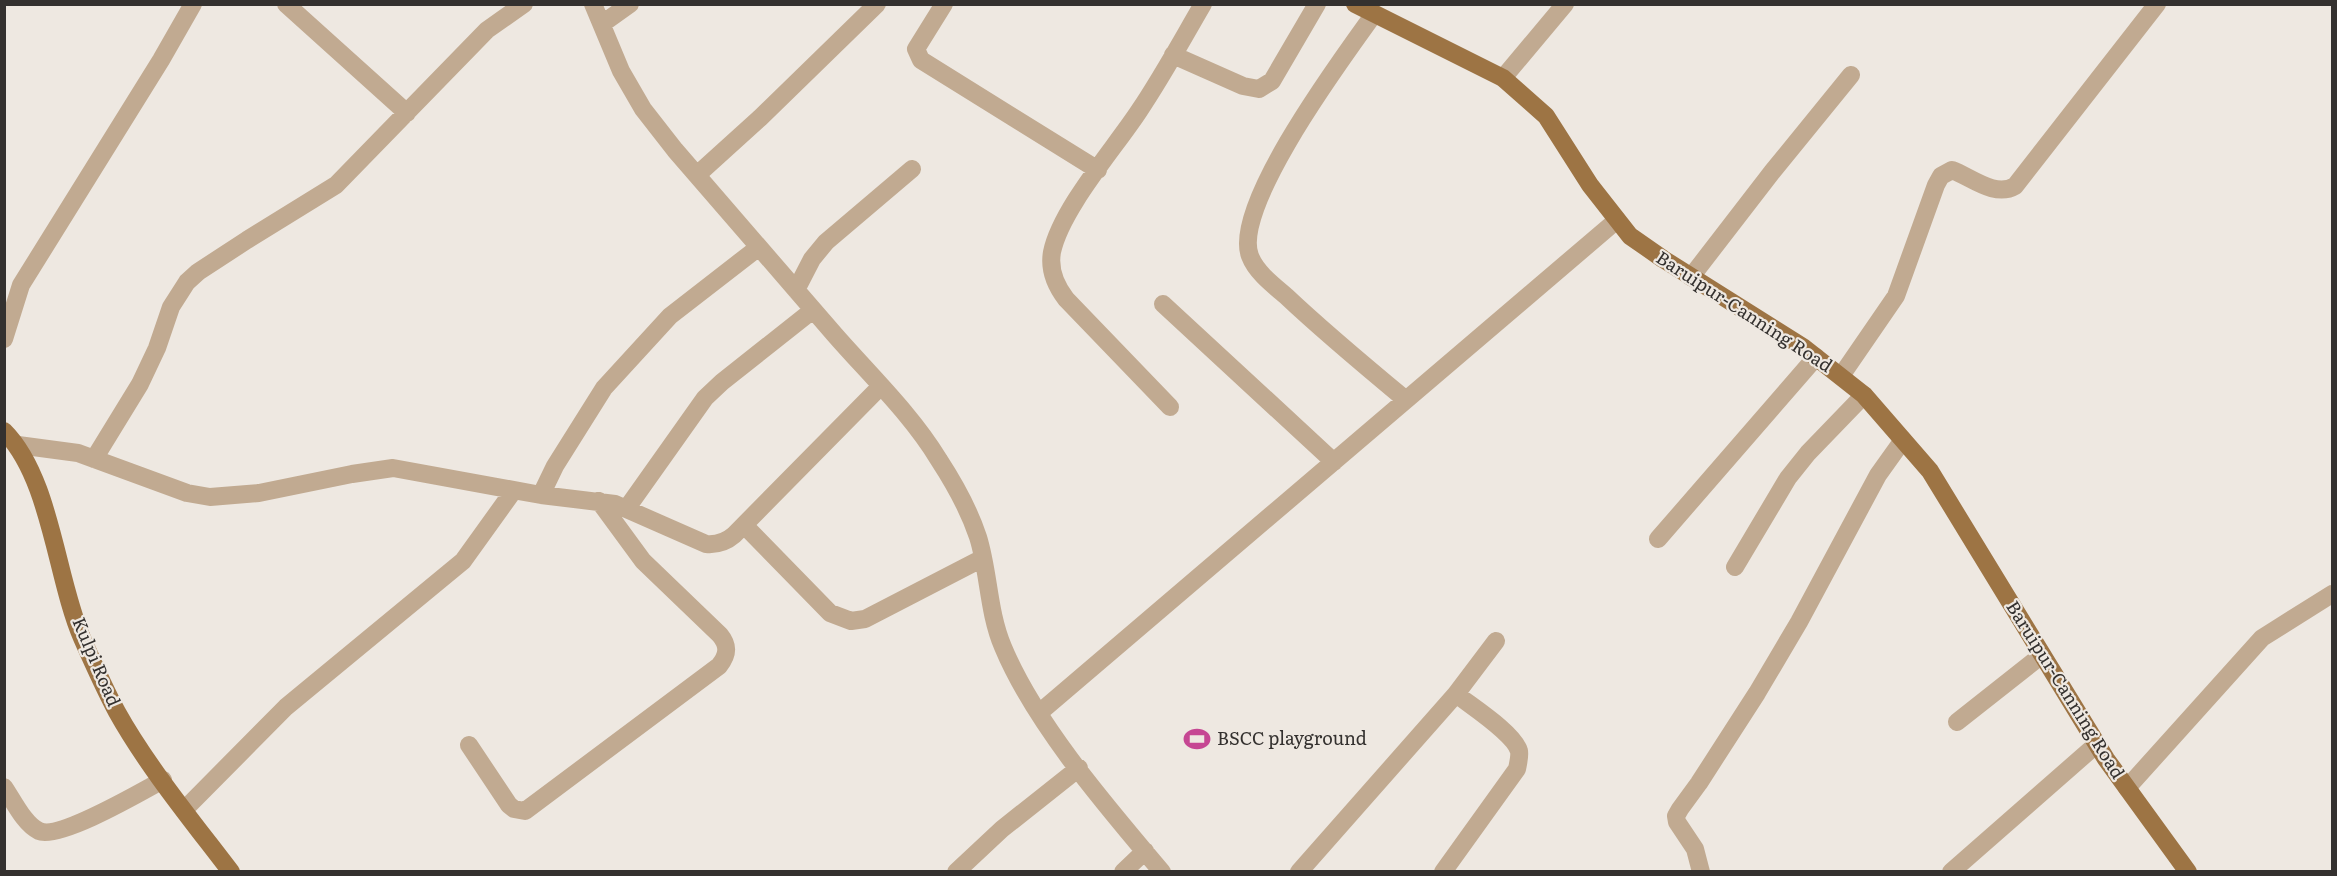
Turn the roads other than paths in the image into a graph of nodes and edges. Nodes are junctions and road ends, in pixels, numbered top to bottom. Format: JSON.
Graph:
{"nodes":[{"id":1,"x":193,"y":4,"type":"edge"},
{"id":2,"x":286,"y":4,"type":"edge"},
{"id":3,"x":524,"y":4,"type":"edge"},
{"id":4,"x":593,"y":4,"type":"edge"},
{"id":5,"x":630,"y":4,"type":"edge"},
{"id":6,"x":877,"y":4,"type":"edge"},
{"id":7,"x":944,"y":4,"type":"edge"},
{"id":8,"x":1203,"y":4,"type":"edge"},
{"id":9,"x":1317,"y":4,"type":"edge"},
{"id":10,"x":1355,"y":4,"type":"edge"},
{"id":11,"x":1565,"y":4,"type":"edge"},
{"id":12,"x":2157,"y":4,"type":"edge"},
{"id":13,"x":1374,"y":14,"type":"junction"},
{"id":14,"x":602,"y":24,"type":"junction"},
{"id":15,"x":1173,"y":55,"type":"junction"},
{"id":16,"x":1851,"y":75,"type":"dead end"},
{"id":17,"x":1503,"y":78,"type":"junction"},
{"id":18,"x":407,"y":113,"type":"junction"},
{"id":19,"x":912,"y":169,"type":"dead end"},
{"id":20,"x":1098,"y":170,"type":"junction"},
{"id":21,"x":697,"y":175,"type":"junction"},
{"id":22,"x":1617,"y":220,"type":"junction"},
{"id":23,"x":759,"y":247,"type":"junction"},
{"id":24,"x":1691,"y":277,"type":"junction"},
{"id":25,"x":796,"y":290,"type":"junction"},
{"id":26,"x":1162,"y":304,"type":"dead end"},
{"id":27,"x":813,"y":310,"type":"junction"},
{"id":28,"x":4,"y":339,"type":"edge"},
{"id":29,"x":1816,"y":357,"type":"junction"},
{"id":30,"x":1841,"y":376,"type":"junction"},
{"id":31,"x":881,"y":386,"type":"junction"},
{"id":32,"x":1864,"y":395,"type":"junction"},
{"id":33,"x":1406,"y":400,"type":"junction"},
{"id":34,"x":1170,"y":407,"type":"dead end"},
{"id":35,"x":4,"y":431,"type":"edge"},
{"id":36,"x":1903,"y":440,"type":"junction"},
{"id":37,"x":18,"y":445,"type":"junction"},
{"id":38,"x":94,"y":459,"type":"junction"},
{"id":39,"x":1334,"y":462,"type":"junction"},
{"id":40,"x":514,"y":490,"type":"junction"},
{"id":41,"x":541,"y":495,"type":"junction"},
{"id":42,"x":599,"y":501,"type":"junction"},
{"id":43,"x":627,"y":508,"type":"junction"},
{"id":44,"x":744,"y":525,"type":"junction"},
{"id":45,"x":1658,"y":539,"type":"dead end"},
{"id":46,"x":983,"y":558,"type":"junction"},
{"id":47,"x":1736,"y":567,"type":"dead end"},
{"id":48,"x":2332,"y":594,"type":"edge"},
{"id":49,"x":1496,"y":640,"type":"dead end"},
{"id":50,"x":2042,"y":655,"type":"junction"},
{"id":51,"x":1456,"y":693,"type":"junction"},
{"id":52,"x":1039,"y":712,"type":"junction"},
{"id":53,"x":1957,"y":722,"type":"dead end"},
{"id":54,"x":2097,"y":744,"type":"junction"},
{"id":55,"x":468,"y":745,"type":"dead end"},
{"id":56,"x":1079,"y":768,"type":"junction"},
{"id":57,"x":163,"y":780,"type":"junction"},
{"id":58,"x":4,"y":787,"type":"edge"},
{"id":59,"x":2127,"y":788,"type":"junction"},
{"id":60,"x":184,"y":810,"type":"junction"},
{"id":61,"x":1144,"y":851,"type":"junction"},
{"id":62,"x":231,"y":872,"type":"edge"},
{"id":63,"x":956,"y":872,"type":"edge"},
{"id":64,"x":1123,"y":872,"type":"edge"},
{"id":65,"x":1162,"y":872,"type":"edge"},
{"id":66,"x":1299,"y":872,"type":"edge"},
{"id":67,"x":1443,"y":872,"type":"edge"},
{"id":68,"x":1701,"y":872,"type":"edge"},
{"id":69,"x":1951,"y":872,"type":"edge"},
{"id":70,"x":2188,"y":872,"type":"edge"}],
"edges":[{"from":1,"to":28,"type":"street"},
{"from":2,"to":18,"type":"street"},
{"from":3,"to":18,"type":"street"},
{"from":4,"to":14,"type":"street"},
{"from":5,"to":14,"type":"street"},
{"from":6,"to":21,"type":"street"},
{"from":7,"to":20,"type":"street"},
{"from":8,"to":15,"type":"street"},
{"from":9,"to":15,"type":"street"},
{"from":10,"to":13,"type":"main road","name":"Baruipur-Canning Road"},
{"from":11,"to":17,"type":"street"},
{"from":12,"to":30,"type":"street"},
{"from":13,"to":17,"type":"main road","name":"Baruipur-Canning Road"},
{"from":13,"to":33,"type":"street"},
{"from":14,"to":21,"type":"street"},
{"from":15,"to":20,"type":"street"},
{"from":16,"to":24,"type":"street"},
{"from":17,"to":22,"type":"main road","name":"Baruipur-Canning Road"},
{"from":18,"to":38,"type":"street"},
{"from":19,"to":25,"type":"street"},
{"from":20,"to":34,"type":"street"},
{"from":21,"to":23,"type":"street"},
{"from":22,"to":24,"type":"main road","name":"Baruipur-Canning Road"},
{"from":22,"to":33,"type":"street"},
{"from":23,"to":25,"type":"street"},
{"from":23,"to":41,"type":"street"},
{"from":24,"to":29,"type":"main road","name":"Baruipur-Canning Road"},
{"from":25,"to":27,"type":"street"},
{"from":26,"to":39,"type":"street"},
{"from":27,"to":31,"type":"street"},
{"from":27,"to":43,"type":"street"},
{"from":29,"to":30,"type":"main road","name":"Baruipur-Canning Road"},
{"from":29,"to":45,"type":"street"},
{"from":30,"to":32,"type":"main road","name":"Baruipur-Canning Road"},
{"from":31,"to":44,"type":"street"},
{"from":31,"to":46,"type":"street"},
{"from":32,"to":36,"type":"main road","name":"Baruipur-Canning Road"},
{"from":32,"to":47,"type":"street"},
{"from":33,"to":39,"type":"street"},
{"from":35,"to":37,"type":"main road","name":"Kulpi Road"},
{"from":36,"to":50,"type":"main road","name":"Baruipur-Canning Road"},
{"from":36,"to":68,"type":"street"},
{"from":37,"to":38,"type":"street"},
{"from":37,"to":57,"type":"main road","name":"Kulpi Road"},
{"from":38,"to":40,"type":"street"},
{"from":39,"to":52,"type":"street"},
{"from":40,"to":41,"type":"street"},
{"from":40,"to":60,"type":"street"},
{"from":41,"to":42,"type":"street"},
{"from":42,"to":43,"type":"street"},
{"from":42,"to":55,"type":"street"},
{"from":43,"to":44,"type":"street"},
{"from":44,"to":46,"type":"street"},
{"from":46,"to":52,"type":"street"},
{"from":48,"to":59,"type":"street"},
{"from":49,"to":51,"type":"street"},
{"from":50,"to":53,"type":"street"},
{"from":50,"to":54,"type":"main road","name":"Baruipur-Canning Road"},
{"from":51,"to":66,"type":"street"},
{"from":51,"to":67,"type":"street"},
{"from":52,"to":56,"type":"street"},
{"from":54,"to":59,"type":"main road","name":"Baruipur-Canning Road"},
{"from":54,"to":69,"type":"street"},
{"from":56,"to":61,"type":"street"},
{"from":56,"to":63,"type":"street"},
{"from":57,"to":58,"type":"street"},
{"from":57,"to":60,"type":"main road","name":"Kulpi Road"},
{"from":59,"to":70,"type":"main road","name":"Baruipur-Canning Road"},
{"from":60,"to":62,"type":"main road","name":"Kulpi Road"},
{"from":61,"to":64,"type":"street"},
{"from":61,"to":65,"type":"street"}]}
